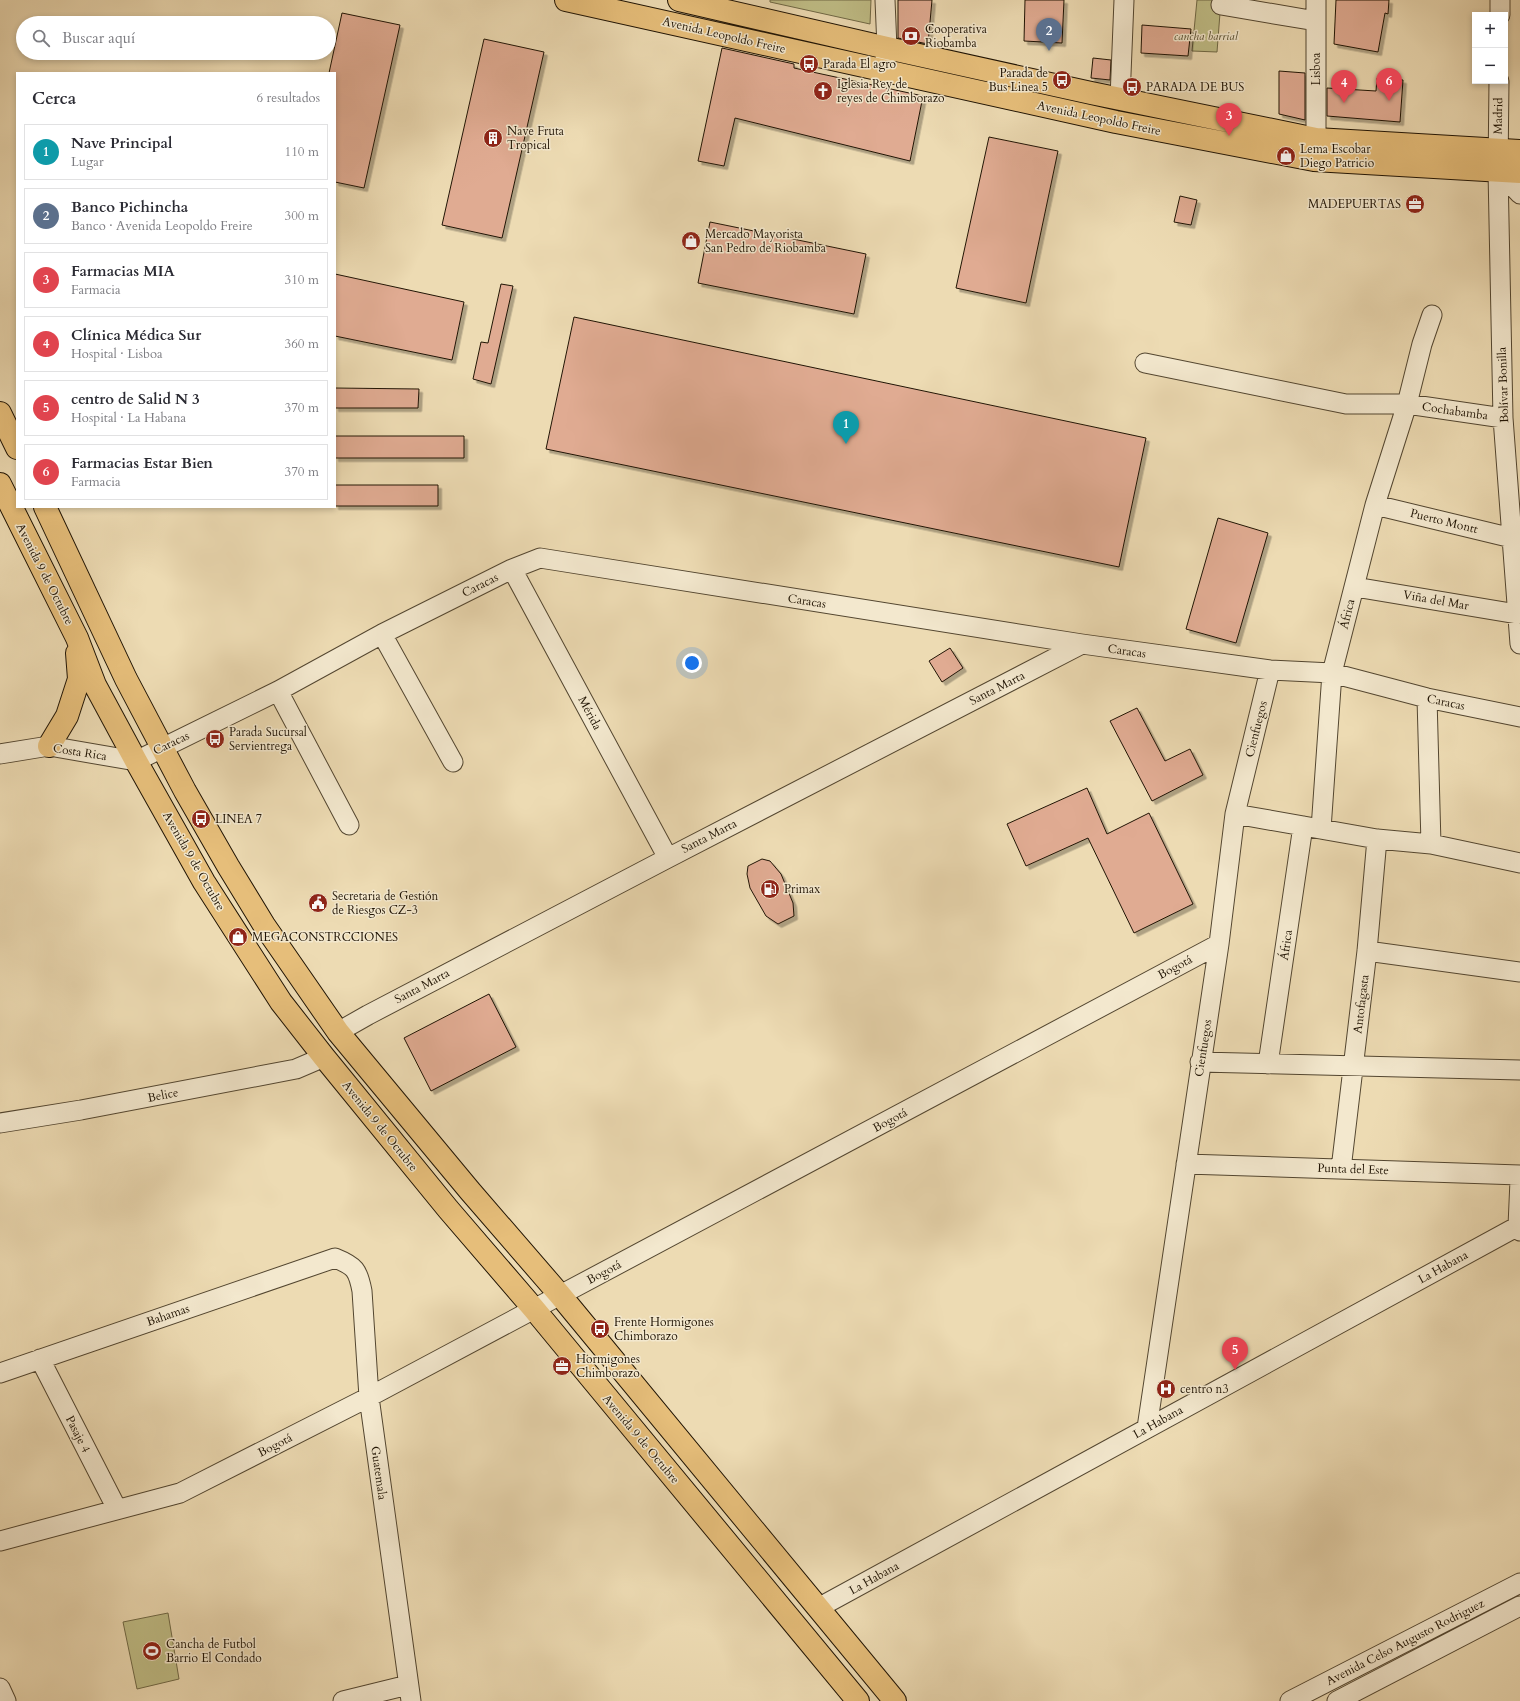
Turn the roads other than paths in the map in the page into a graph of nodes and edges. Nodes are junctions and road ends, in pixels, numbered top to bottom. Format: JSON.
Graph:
{"nodes":[{"id":1,"x":566,"y":0,"type":"edge"},
{"id":2,"x":680,"y":0,"type":"edge"},
{"id":3,"x":885,"y":0,"type":"edge"},
{"id":4,"x":1124,"y":0,"type":"edge"},
{"id":5,"x":1316,"y":0,"type":"edge"},
{"id":6,"x":1500,"y":0,"type":"edge"},
{"id":7,"x":1221,"y":5,"type":"dead end"},
{"id":8,"x":640,"y":8,"type":"edge"},
{"id":9,"x":1500,"y":12,"type":"edge"},
{"id":10,"x":1316,"y":21,"type":"junction"},
{"id":11,"x":886,"y":48,"type":"junction"},
{"id":12,"x":883,"y":71,"type":"junction"},
{"id":13,"x":1499,"y":84,"type":"edge"},
{"id":14,"x":1120,"y":99,"type":"junction"},
{"id":15,"x":1316,"y":139,"type":"junction"},
{"id":16,"x":1520,"y":151,"type":"edge"},
{"id":17,"x":1498,"y":161,"type":"junction"},
{"id":18,"x":1520,"y":172,"type":"edge"},
{"id":19,"x":1520,"y":194,"type":"edge"},
{"id":20,"x":1432,"y":315,"type":"dead end"},
{"id":21,"x":1145,"y":363,"type":"dead end"},
{"id":22,"x":1407,"y":404,"type":"junction"},
{"id":23,"x":0,"y":413,"type":"edge"},
{"id":24,"x":1503,"y":418,"type":"junction"},
{"id":25,"x":16,"y":446,"type":"edge"},
{"id":26,"x":0,"y":484,"type":"edge"},
{"id":27,"x":1376,"y":505,"type":"junction"},
{"id":28,"x":45,"y":508,"type":"edge"},
{"id":29,"x":1512,"y":538,"type":"junction"},
{"id":30,"x":1517,"y":563,"type":"edge"},
{"id":31,"x":512,"y":569,"type":"junction"},
{"id":32,"x":1354,"y":587,"type":"junction"},
{"id":33,"x":1518,"y":614,"type":"junction"},
{"id":34,"x":382,"y":634,"type":"junction"},
{"id":35,"x":77,"y":638,"type":"junction"},
{"id":36,"x":1082,"y":644,"type":"junction"},
{"id":37,"x":1520,"y":644,"type":"edge"},
{"id":38,"x":1270,"y":670,"type":"junction"},
{"id":39,"x":1332,"y":673,"type":"junction"},
{"id":40,"x":278,"y":691,"type":"junction"},
{"id":41,"x":1427,"y":698,"type":"junction"},
{"id":42,"x":1520,"y":718,"type":"edge"},
{"id":43,"x":49,"y":746,"type":"junction"},
{"id":44,"x":162,"y":747,"type":"junction"},
{"id":45,"x":0,"y":754,"type":"edge"},
{"id":46,"x":136,"y":761,"type":"junction"},
{"id":47,"x":453,"y":762,"type":"dead end"},
{"id":48,"x":1235,"y":814,"type":"junction"},
{"id":49,"x":349,"y":825,"type":"dead end"},
{"id":50,"x":1312,"y":828,"type":"junction"},
{"id":51,"x":1377,"y":839,"type":"junction"},
{"id":52,"x":1431,"y":844,"type":"junction"},
{"id":53,"x":668,"y":858,"type":"junction"},
{"id":54,"x":1520,"y":863,"type":"edge"},
{"id":55,"x":1219,"y":944,"type":"junction"},
{"id":56,"x":1367,"y":951,"type":"junction"},
{"id":57,"x":1520,"y":972,"type":"edge"},
{"id":58,"x":338,"y":1032,"type":"junction"},
{"id":59,"x":324,"y":1058,"type":"junction"},
{"id":60,"x":1200,"y":1062,"type":"junction"},
{"id":61,"x":1268,"y":1064,"type":"junction"},
{"id":62,"x":1354,"y":1066,"type":"junction"},
{"id":63,"x":1520,"y":1070,"type":"edge"},
{"id":64,"x":0,"y":1123,"type":"edge"},
{"id":65,"x":1186,"y":1164,"type":"junction"},
{"id":66,"x":1341,"y":1169,"type":"junction"},
{"id":67,"x":1520,"y":1175,"type":"edge"},
{"id":68,"x":1520,"y":1180,"type":"edge"},
{"id":69,"x":1519,"y":1227,"type":"edge"},
{"id":70,"x":335,"y":1258,"type":"joint"},
{"id":71,"x":560,"y":1296,"type":"junction"},
{"id":72,"x":534,"y":1310,"type":"junction"},
{"id":73,"x":40,"y":1359,"type":"junction"},
{"id":74,"x":0,"y":1372,"type":"edge"},
{"id":75,"x":368,"y":1397,"type":"junction"},
{"id":76,"x":1147,"y":1428,"type":"junction"},
{"id":77,"x":117,"y":1509,"type":"junction"},
{"id":78,"x":0,"y":1540,"type":"edge"},
{"id":79,"x":1520,"y":1583,"type":"edge"},
{"id":80,"x":1520,"y":1606,"type":"edge"},
{"id":81,"x":818,"y":1608,"type":"junction"},
{"id":82,"x":1468,"y":1609,"type":"junction"},
{"id":83,"x":1477,"y":1629,"type":"junction"},
{"id":84,"x":0,"y":1688,"type":"edge"},
{"id":85,"x":409,"y":1693,"type":"edge"},
{"id":86,"x":6,"y":1701,"type":"edge"},
{"id":87,"x":343,"y":1701,"type":"edge"},
{"id":88,"x":858,"y":1701,"type":"edge"},
{"id":89,"x":896,"y":1701,"type":"edge"},
{"id":90,"x":1290,"y":1701,"type":"edge"},
{"id":91,"x":1337,"y":1701,"type":"edge"}],
"edges":[{"from":1,"to":8,"type":"main road","name":"Avenida Leopoldo Freire"},
{"from":2,"to":11,"type":"main road","name":"Avenida Leopoldo Freire"},
{"from":3,"to":11,"type":"street"},
{"from":4,"to":14,"type":"street"},
{"from":5,"to":10,"type":"street","name":"Lisboa"},
{"from":6,"to":9,"type":"street"},
{"from":7,"to":10,"type":"street"},
{"from":8,"to":12,"type":"main road","name":"Avenida Leopoldo Freire"},
{"from":10,"to":15,"type":"street","name":"Lisboa"},
{"from":11,"to":12,"type":"street"},
{"from":11,"to":14,"type":"main road","name":"Avenida Leopoldo Freire"},
{"from":12,"to":17,"type":"main road","name":"Avenida Leopoldo Freire"},
{"from":13,"to":17,"type":"street","name":"Madrid"},
{"from":14,"to":15,"type":"main road","name":"Avenida Leopoldo Freire"},
{"from":15,"to":17,"type":"main road","name":"Avenida Leopoldo Freire"},
{"from":16,"to":17,"type":"main road","name":"Avenida Leopoldo Freire"},
{"from":17,"to":18,"type":"main road","name":"Avenida Leopoldo Freire"},
{"from":17,"to":19,"type":"street"},
{"from":17,"to":24,"type":"street","name":"Bolívar Bonilla"},
{"from":20,"to":22,"type":"street","name":"África"},
{"from":21,"to":22,"type":"street","name":"Cochabamba"},
{"from":22,"to":24,"type":"street","name":"Cochabamba"},
{"from":22,"to":27,"type":"street","name":"África"},
{"from":23,"to":25,"type":"main road"},
{"from":24,"to":29,"type":"street","name":"Bolívar Bonilla"},
{"from":26,"to":35,"type":"main road","name":"Avenida 9 de Octubre"},
{"from":27,"to":29,"type":"street","name":"Puerto Montt"},
{"from":27,"to":32,"type":"street","name":"África"},
{"from":28,"to":44,"type":"main road"},
{"from":29,"to":30,"type":"street","name":"Bolívar Bonilla"},
{"from":30,"to":33,"type":"street","name":"Bolívar Bonilla"},
{"from":31,"to":34,"type":"street","name":"Caracas"},
{"from":31,"to":36,"type":"street","name":"Caracas"},
{"from":31,"to":53,"type":"street","name":"Mérida"},
{"from":32,"to":33,"type":"street","name":"Viña del Mar"},
{"from":32,"to":39,"type":"street","name":"África"},
{"from":33,"to":37,"type":"street","name":"Bolívar Bonilla"},
{"from":34,"to":40,"type":"street","name":"Caracas"},
{"from":34,"to":47,"type":"street"},
{"from":35,"to":43,"type":"main road"},
{"from":35,"to":46,"type":"main road","name":"Avenida 9 de Octubre"},
{"from":36,"to":38,"type":"street","name":"Caracas"},
{"from":36,"to":53,"type":"street","name":"Santa Marta"},
{"from":38,"to":39,"type":"street","name":"Caracas"},
{"from":38,"to":48,"type":"street","name":"Cienfuegos"},
{"from":39,"to":41,"type":"street","name":"Caracas"},
{"from":39,"to":50,"type":"street","name":"África"},
{"from":40,"to":44,"type":"street","name":"Caracas"},
{"from":40,"to":49,"type":"street"},
{"from":41,"to":42,"type":"street","name":"Caracas"},
{"from":41,"to":52,"type":"street"},
{"from":43,"to":45,"type":"street","name":"Costa Rica"},
{"from":43,"to":46,"type":"street","name":"Costa Rica"},
{"from":44,"to":46,"type":"street","name":"Caracas"},
{"from":44,"to":58,"type":"main road"},
{"from":46,"to":59,"type":"main road","name":"Avenida 9 de Octubre"},
{"from":48,"to":50,"type":"street"},
{"from":48,"to":55,"type":"street","name":"Cienfuegos"},
{"from":50,"to":51,"type":"street"},
{"from":50,"to":61,"type":"street","name":"África"},
{"from":51,"to":52,"type":"street"},
{"from":51,"to":56,"type":"street","name":"Antofagasta"},
{"from":52,"to":54,"type":"street"},
{"from":53,"to":58,"type":"street","name":"Santa Marta"},
{"from":55,"to":60,"type":"street","name":"Cienfuegos"},
{"from":55,"to":71,"type":"street","name":"Bogotá"},
{"from":56,"to":57,"type":"street"},
{"from":56,"to":62,"type":"street","name":"Antofagasta"},
{"from":58,"to":71,"type":"main road"},
{"from":59,"to":64,"type":"street","name":"Belice"},
{"from":59,"to":72,"type":"main road","name":"Avenida 9 de Octubre"},
{"from":60,"to":61,"type":"street"},
{"from":60,"to":65,"type":"street","name":"Cienfuegos"},
{"from":61,"to":62,"type":"street"},
{"from":62,"to":63,"type":"street"},
{"from":62,"to":66,"type":"street","name":"Antofagasta"},
{"from":65,"to":66,"type":"street","name":"Punta del Este"},
{"from":65,"to":76,"type":"street","name":"Cienfuegos"},
{"from":66,"to":67,"type":"street","name":"Punta del Este"},
{"from":68,"to":69,"type":"street"},
{"from":69,"to":76,"type":"street","name":"La Habana"},
{"from":70,"to":73,"type":"street","name":"Bahamas"},
{"from":70,"to":75,"type":"street","name":"Guatemala"},
{"from":71,"to":72,"type":"street","name":"Bogotá"},
{"from":71,"to":81,"type":"main road"},
{"from":72,"to":75,"type":"street","name":"Bogotá"},
{"from":72,"to":88,"type":"main road","name":"Avenida 9 de Octubre"},
{"from":73,"to":74,"type":"street","name":"Bahamas"},
{"from":73,"to":77,"type":"street","name":"Pasaje 4"},
{"from":75,"to":77,"type":"street","name":"Bogotá"},
{"from":75,"to":85,"type":"street","name":"Guatemala"},
{"from":76,"to":81,"type":"street","name":"La Habana"},
{"from":77,"to":78,"type":"street","name":"Bogotá"},
{"from":79,"to":82,"type":"street","name":"Avenida Celso Augusto Rodriguez"},
{"from":80,"to":83,"type":"street","name":"Avenida Celso Augusto Rodriguez"},
{"from":81,"to":89,"type":"main road"},
{"from":82,"to":83,"type":"street"},
{"from":82,"to":90,"type":"street","name":"Avenida Celso Augusto Rodriguez"},
{"from":83,"to":91,"type":"street","name":"Avenida Celso Augusto Rodriguez"},
{"from":84,"to":86,"type":"street"},
{"from":85,"to":87,"type":"street"}]}
